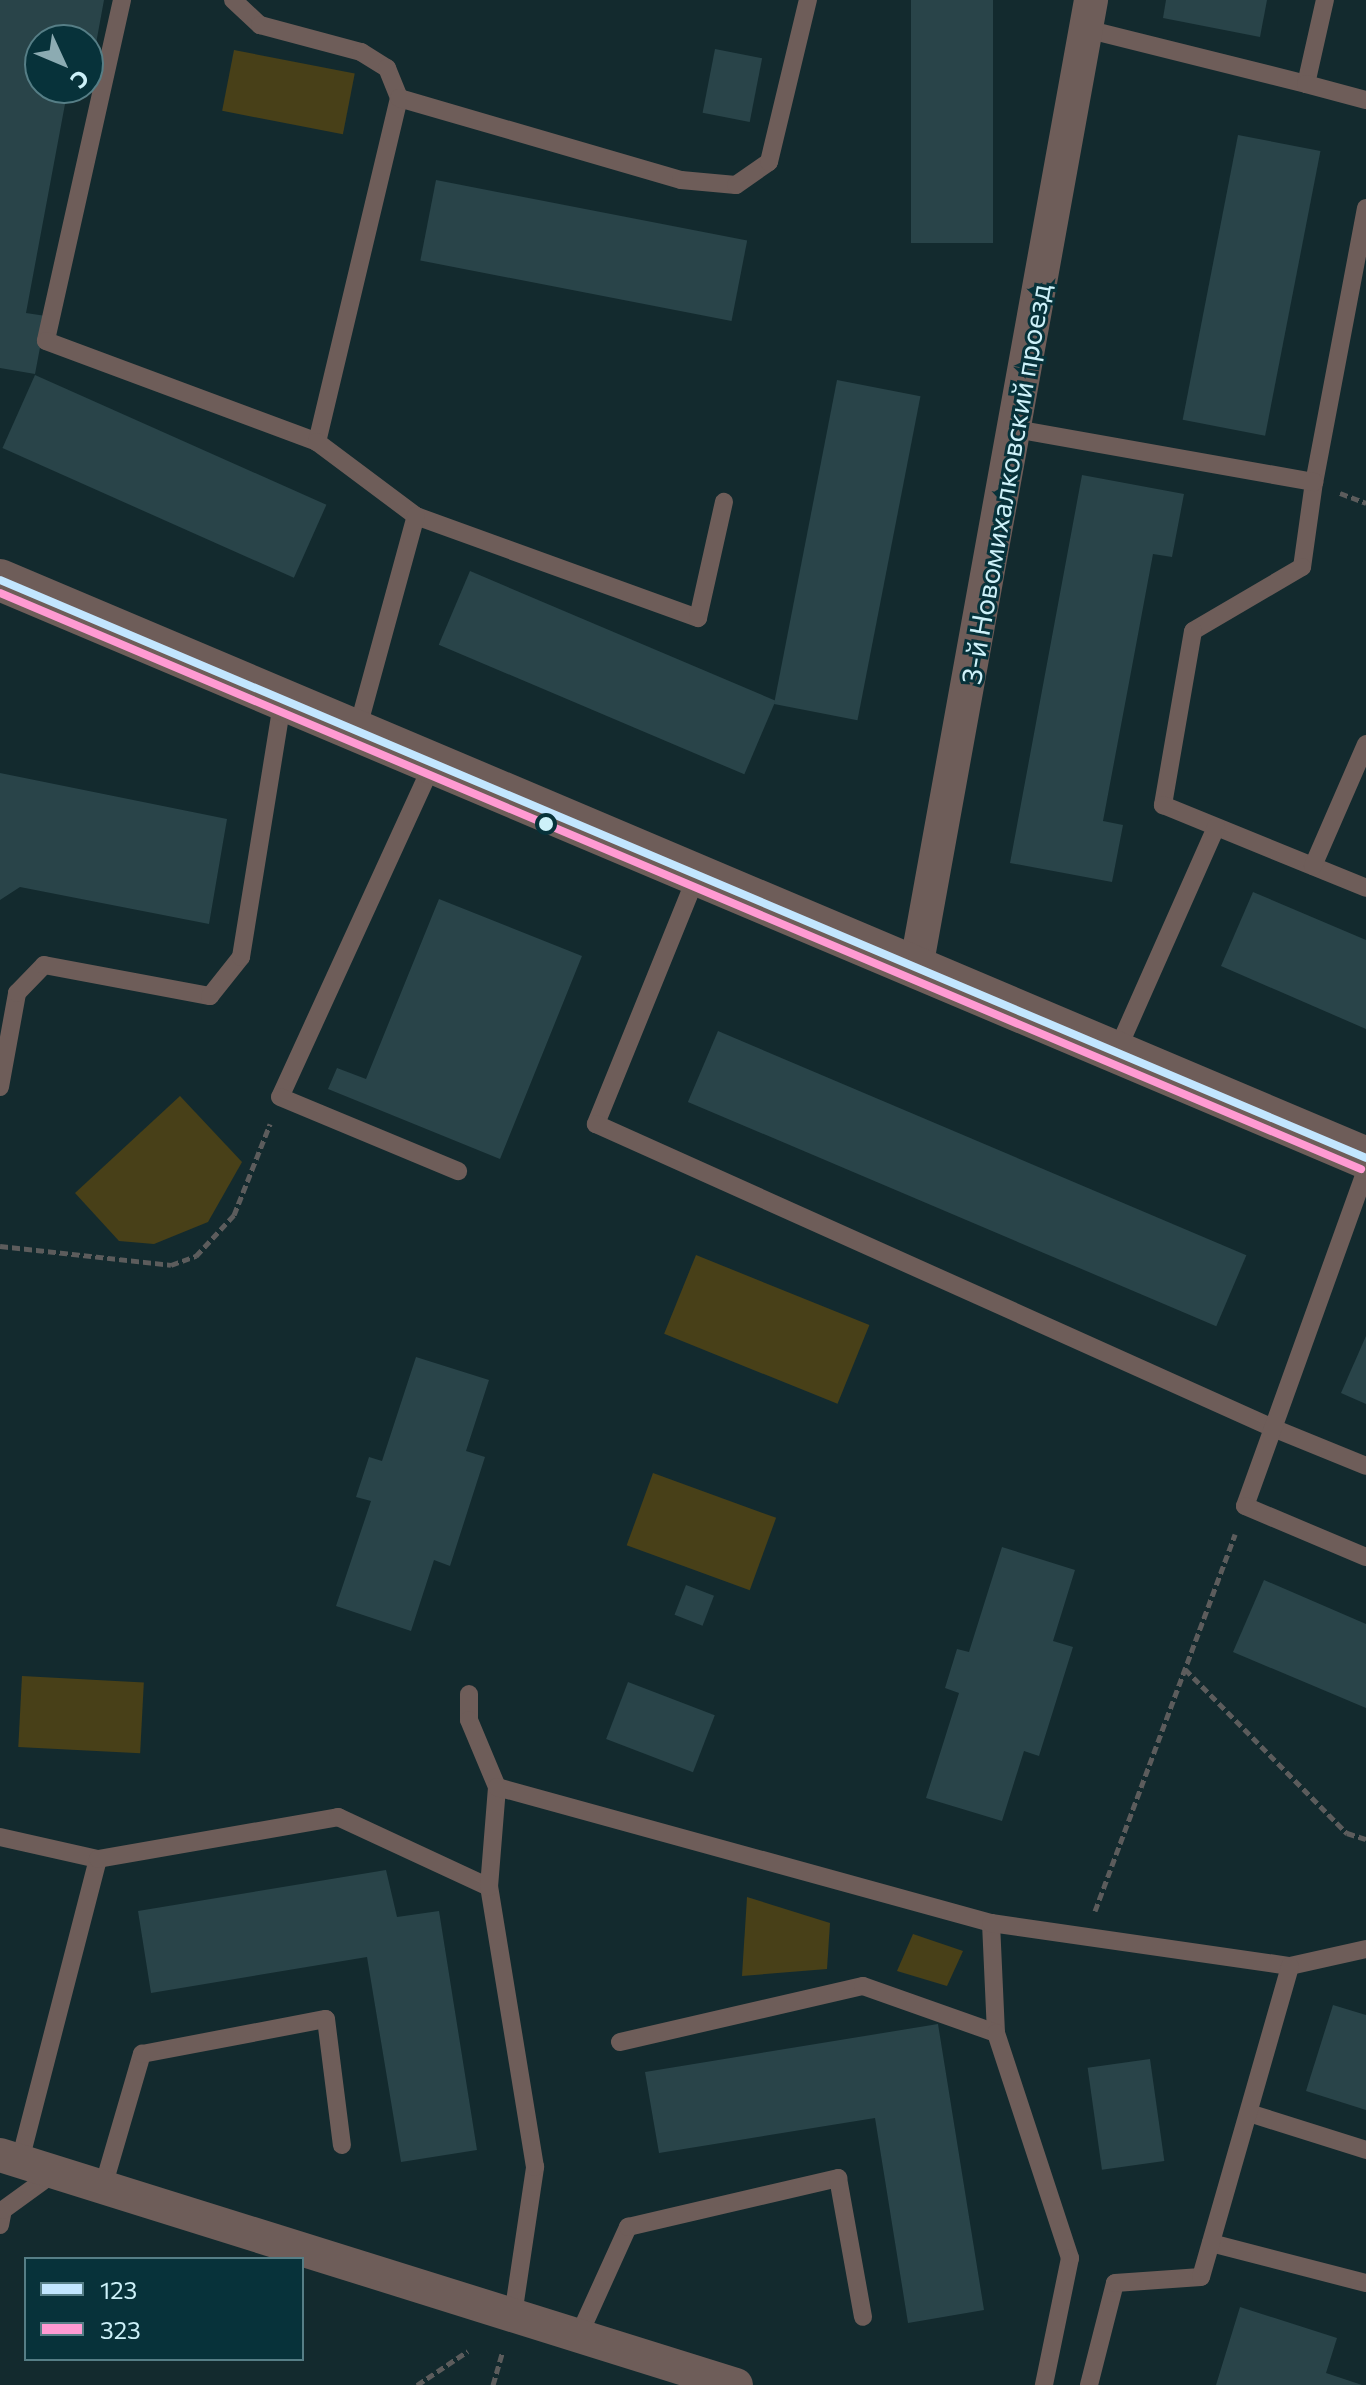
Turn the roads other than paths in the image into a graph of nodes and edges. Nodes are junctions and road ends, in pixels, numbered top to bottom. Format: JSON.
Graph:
{"nodes":[{"id":1,"x":122,"y":0,"type":"edge"},
{"id":2,"x":233,"y":0,"type":"edge"},
{"id":3,"x":1325,"y":0,"type":"edge"},
{"id":4,"x":804,"y":1,"type":"edge"},
{"id":5,"x":1089,"y":14,"type":"edge"},
{"id":6,"x":1306,"y":84,"type":"junction"},
{"id":7,"x":399,"y":98,"type":"junction"},
{"id":8,"x":1366,"y":100,"type":"edge"},
{"id":9,"x":1366,"y":208,"type":"edge"},
{"id":10,"x":1016,"y":429,"type":"junction"},
{"id":11,"x":317,"y":442,"type":"junction"},
{"id":12,"x":1314,"y":482,"type":"junction"},
{"id":13,"x":724,"y":502,"type":"dead end"},
{"id":14,"x":416,"y":516,"type":"junction"},
{"id":15,"x":0,"y":580,"type":"edge"},
{"id":16,"x":283,"y":698,"type":"junction"},
{"id":17,"x":357,"y":731,"type":"junction"},
{"id":18,"x":1366,"y":744,"type":"edge"},
{"id":19,"x":433,"y":763,"type":"junction"},
{"id":20,"x":1216,"y":827,"type":"junction"},
{"id":21,"x":1313,"y":866,"type":"junction"},
{"id":22,"x":697,"y":875,"type":"junction"},
{"id":23,"x":1366,"y":888,"type":"edge"},
{"id":24,"x":916,"y":968,"type":"junction"},
{"id":25,"x":1116,"y":1053,"type":"junction"},
{"id":26,"x":0,"y":1087,"type":"edge"},
{"id":27,"x":1366,"y":1158,"type":"edge"},
{"id":28,"x":1366,"y":1170,"type":"edge"},
{"id":29,"x":458,"y":1171,"type":"dead end"},
{"id":30,"x":1273,"y":1428,"type":"junction"},
{"id":31,"x":1366,"y":1466,"type":"edge"},
{"id":32,"x":1366,"y":1557,"type":"edge"},
{"id":33,"x":469,"y":1694,"type":"dead end"},
{"id":34,"x":497,"y":1787,"type":"junction"},
{"id":35,"x":0,"y":1837,"type":"edge"},
{"id":36,"x":98,"y":1859,"type":"junction"},
{"id":37,"x":489,"y":1887,"type":"junction"},
{"id":38,"x":991,"y":1923,"type":"junction"},
{"id":39,"x":1366,"y":1949,"type":"edge"},
{"id":40,"x":1290,"y":1966,"type":"junction"},
{"id":41,"x":996,"y":2033,"type":"junction"},
{"id":42,"x":620,"y":2042,"type":"dead end"},
{"id":43,"x":1249,"y":2113,"type":"junction"},
{"id":44,"x":342,"y":2145,"type":"dead end"},
{"id":45,"x":1366,"y":2150,"type":"edge"},
{"id":46,"x":10,"y":2158,"type":"edge"},
{"id":47,"x":54,"y":2173,"type":"junction"},
{"id":48,"x":103,"y":2187,"type":"junction"},
{"id":49,"x":1,"y":2213,"type":"edge"},
{"id":50,"x":1211,"y":2243,"type":"junction"},
{"id":51,"x":1366,"y":2283,"type":"edge"},
{"id":52,"x":513,"y":2315,"type":"junction"},
{"id":53,"x":863,"y":2317,"type":"dead end"},
{"id":54,"x":579,"y":2335,"type":"junction"},
{"id":55,"x":736,"y":2385,"type":"edge"},
{"id":56,"x":1044,"y":2385,"type":"edge"},
{"id":57,"x":1089,"y":2385,"type":"edge"}],
"edges":[{"from":1,"to":11,"type":"lane"},
{"from":2,"to":7,"type":"lane"},
{"from":3,"to":6,"type":"lane"},
{"from":4,"to":7,"type":"lane"},
{"from":5,"to":6,"type":"lane"},
{"from":5,"to":10,"type":"street","name":"3-й Новомихалковский проезд"},
{"from":6,"to":8,"type":"lane"},
{"from":7,"to":11,"type":"lane"},
{"from":9,"to":12,"type":"lane"},
{"from":10,"to":12,"type":"lane"},
{"from":10,"to":24,"type":"street","name":"3-й Новомихалковский проезд"},
{"from":11,"to":14,"type":"lane"},
{"from":12,"to":20,"type":"lane"},
{"from":13,"to":14,"type":"lane"},
{"from":14,"to":17,"type":"lane"},
{"from":15,"to":16,"type":"street"},
{"from":16,"to":17,"type":"street"},
{"from":16,"to":26,"type":"lane"},
{"from":17,"to":19,"type":"street"},
{"from":18,"to":21,"type":"lane"},
{"from":19,"to":22,"type":"street"},
{"from":19,"to":29,"type":"lane"},
{"from":20,"to":21,"type":"lane"},
{"from":20,"to":25,"type":"lane"},
{"from":21,"to":23,"type":"lane"},
{"from":22,"to":24,"type":"street"},
{"from":22,"to":30,"type":"lane"},
{"from":24,"to":25,"type":"street"},
{"from":25,"to":27,"type":"street"},
{"from":28,"to":30,"type":"lane"},
{"from":30,"to":31,"type":"lane"},
{"from":30,"to":32,"type":"lane"},
{"from":33,"to":34,"type":"lane"},
{"from":34,"to":37,"type":"lane"},
{"from":34,"to":38,"type":"lane"},
{"from":35,"to":36,"type":"lane"},
{"from":36,"to":37,"type":"lane"},
{"from":36,"to":46,"type":"lane"},
{"from":37,"to":52,"type":"lane"},
{"from":38,"to":40,"type":"lane"},
{"from":38,"to":41,"type":"lane"},
{"from":39,"to":40,"type":"lane"},
{"from":40,"to":43,"type":"lane"},
{"from":41,"to":42,"type":"lane"},
{"from":41,"to":56,"type":"lane"},
{"from":43,"to":45,"type":"lane"},
{"from":43,"to":50,"type":"lane"},
{"from":44,"to":48,"type":"lane"},
{"from":46,"to":47,"type":"street"},
{"from":47,"to":48,"type":"street"},
{"from":47,"to":49,"type":"lane"},
{"from":48,"to":52,"type":"street"},
{"from":50,"to":51,"type":"lane"},
{"from":50,"to":57,"type":"lane"},
{"from":52,"to":54,"type":"street"},
{"from":53,"to":54,"type":"lane"},
{"from":54,"to":55,"type":"street"}]}
